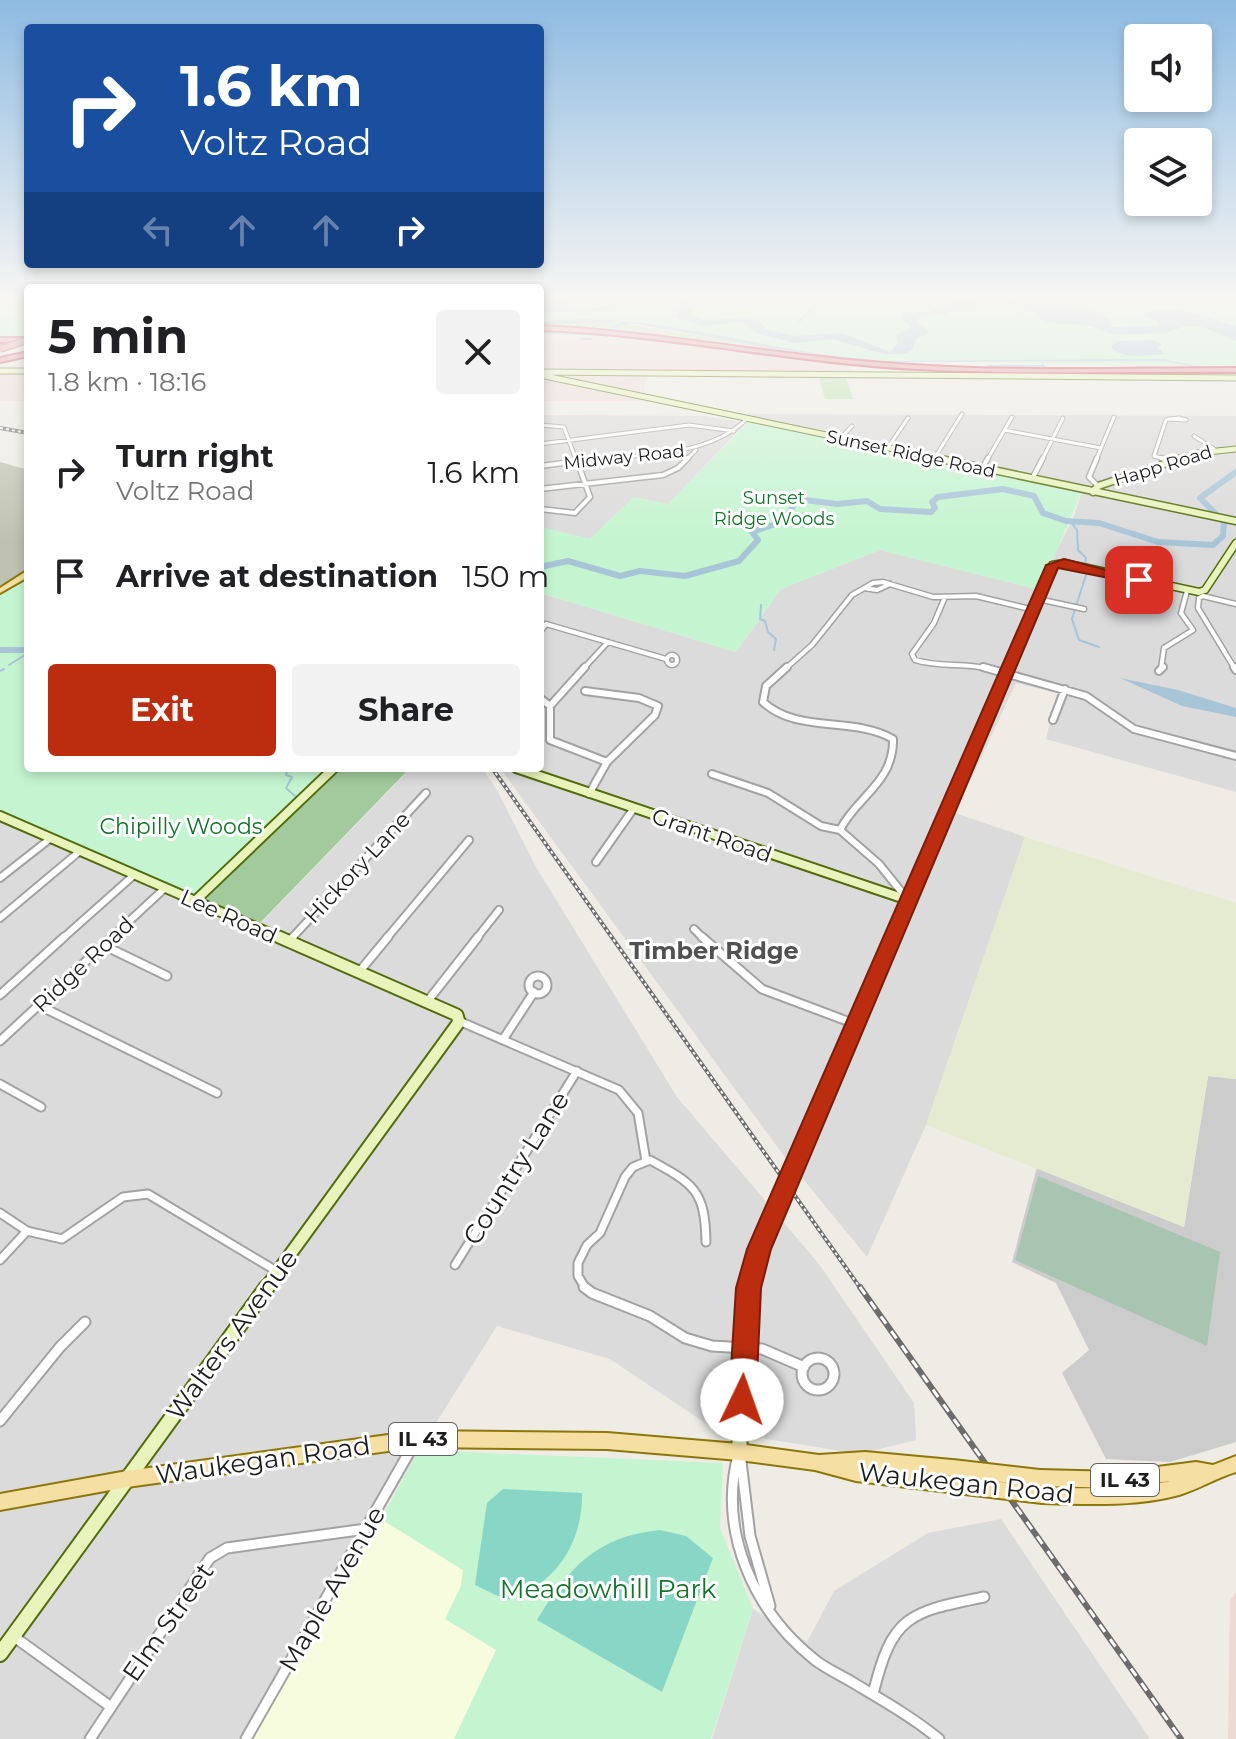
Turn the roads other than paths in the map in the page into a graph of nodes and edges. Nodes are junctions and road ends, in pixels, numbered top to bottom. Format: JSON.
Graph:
{"nodes":[{"id":1,"x":564,"y":378,"type":"edge"},
{"id":2,"x":962,"y":414,"type":"dead end"},
{"id":3,"x":1012,"y":417,"type":"dead end"},
{"id":4,"x":1114,"y":417,"type":"dead end"},
{"id":5,"x":908,"y":418,"type":"dead end"},
{"id":6,"x":1063,"y":418,"type":"dead end"},
{"id":7,"x":747,"y":419,"type":"junction"},
{"id":8,"x":1169,"y":419,"type":"dead end"},
{"id":9,"x":544,"y":425,"type":"edge"},
{"id":10,"x":617,"y":426,"type":"dead end"},
{"id":11,"x":852,"y":426,"type":"dead end"},
{"id":12,"x":1004,"y":430,"type":"junction"},
{"id":13,"x":734,"y":431,"type":"junction"},
{"id":14,"x":621,"y":436,"type":"junction"},
{"id":15,"x":1194,"y":436,"type":"dead end"},
{"id":16,"x":840,"y":439,"type":"junction"},
{"id":17,"x":1053,"y":439,"type":"junction"},
{"id":18,"x":569,"y":442,"type":"junction"},
{"id":19,"x":544,"y":444,"type":"edge"},
{"id":20,"x":1101,"y":448,"type":"junction"},
{"id":21,"x":887,"y":449,"type":"junction"},
{"id":22,"x":1214,"y":449,"type":"junction"},
{"id":23,"x":1236,"y":449,"type":"edge"},
{"id":24,"x":696,"y":450,"type":"junction"},
{"id":25,"x":934,"y":459,"type":"junction"},
{"id":26,"x":1172,"y":461,"type":"junction"},
{"id":27,"x":578,"y":463,"type":"junction"},
{"id":28,"x":544,"y":466,"type":"edge"},
{"id":29,"x":982,"y":469,"type":"junction"},
{"id":30,"x":653,"y":477,"type":"junction"},
{"id":31,"x":1032,"y":479,"type":"junction"},
{"id":32,"x":587,"y":485,"type":"junction"},
{"id":33,"x":660,"y":486,"type":"dead end"},
{"id":34,"x":544,"y":489,"type":"edge"},
{"id":35,"x":1096,"y":489,"type":"junction"},
{"id":36,"x":544,"y":509,"type":"edge"},
{"id":37,"x":1234,"y":521,"type":"edge"},
{"id":38,"x":1236,"y":543,"type":"edge"},
{"id":39,"x":24,"y":576,"type":"edge"},
{"id":40,"x":0,"y":591,"type":"edge"},
{"id":41,"x":1187,"y":591,"type":"junction"},
{"id":42,"x":1201,"y":594,"type":"junction"},
{"id":43,"x":933,"y":597,"type":"junction"},
{"id":44,"x":945,"y":597,"type":"junction"},
{"id":45,"x":1038,"y":599,"type":"junction"},
{"id":46,"x":1236,"y":604,"type":"edge"},
{"id":47,"x":938,"y":607,"type":"junction"},
{"id":48,"x":1084,"y":609,"type":"dead end"},
{"id":49,"x":1034,"y":610,"type":"junction"},
{"id":50,"x":544,"y":627,"type":"edge"},
{"id":51,"x":608,"y":642,"type":"junction"},
{"id":52,"x":666,"y":659,"type":"dead end"},
{"id":53,"x":1236,"y":670,"type":"edge"},
{"id":54,"x":1159,"y":671,"type":"dead end"},
{"id":55,"x":1007,"y":674,"type":"junction"},
{"id":56,"x":1065,"y":689,"type":"junction"},
{"id":57,"x":585,"y":691,"type":"dead end"},
{"id":58,"x":544,"y":701,"type":"edge"},
{"id":59,"x":550,"y":706,"type":"junction"},
{"id":60,"x":1053,"y":720,"type":"dead end"},
{"id":61,"x":1236,"y":756,"type":"edge"},
{"id":62,"x":607,"y":762,"type":"junction"},
{"id":63,"x":330,"y":772,"type":"edge"},
{"id":64,"x":527,"y":772,"type":"edge"},
{"id":65,"x":712,"y":774,"type":"dead end"},
{"id":66,"x":426,"y":793,"type":"dead end"},
{"id":67,"x":589,"y":794,"type":"junction"},
{"id":68,"x":634,"y":808,"type":"junction"},
{"id":69,"x":0,"y":816,"type":"edge"},
{"id":70,"x":840,"y":830,"type":"junction"},
{"id":71,"x":51,"y":838,"type":"junction"},
{"id":72,"x":469,"y":840,"type":"dead end"},
{"id":73,"x":80,"y":851,"type":"junction"},
{"id":74,"x":596,"y":862,"type":"dead end"},
{"id":75,"x":134,"y":875,"type":"junction"},
{"id":76,"x":0,"y":878,"type":"edge"},
{"id":77,"x":165,"y":888,"type":"junction"},
{"id":78,"x":908,"y":900,"type":"junction"},
{"id":79,"x":195,"y":901,"type":"junction"},
{"id":80,"x":499,"y":910,"type":"dead end"},
{"id":81,"x":0,"y":918,"type":"edge"},
{"id":82,"x":694,"y":929,"type":"dead end"},
{"id":83,"x":289,"y":942,"type":"junction"},
{"id":84,"x":103,"y":945,"type":"junction"},
{"id":85,"x":359,"y":972,"type":"junction"},
{"id":86,"x":167,"y":976,"type":"dead end"},
{"id":87,"x":534,"y":992,"type":"dead end"},
{"id":88,"x":0,"y":995,"type":"edge"},
{"id":89,"x":427,"y":1002,"type":"junction"},
{"id":90,"x":38,"y":1005,"type":"junction"},
{"id":91,"x":458,"y":1018,"type":"junction"},
{"id":92,"x":855,"y":1024,"type":"junction"},
{"id":93,"x":504,"y":1038,"type":"junction"},
{"id":94,"x":0,"y":1041,"type":"edge"},
{"id":95,"x":577,"y":1071,"type":"junction"},
{"id":96,"x":0,"y":1084,"type":"edge"},
{"id":97,"x":217,"y":1093,"type":"dead end"},
{"id":98,"x":41,"y":1107,"type":"dead end"},
{"id":99,"x":646,"y":1161,"type":"junction"},
{"id":100,"x":0,"y":1213,"type":"edge"},
{"id":101,"x":27,"y":1231,"type":"junction"},
{"id":102,"x":706,"y":1242,"type":"dead end"},
{"id":103,"x":0,"y":1260,"type":"edge"},
{"id":104,"x":455,"y":1265,"type":"dead end"},
{"id":105,"x":278,"y":1272,"type":"junction"},
{"id":106,"x":85,"y":1322,"type":"dead end"},
{"id":107,"x":745,"y":1348,"type":"junction"},
{"id":108,"x":804,"y":1367,"type":"dead end"},
{"id":109,"x":0,"y":1421,"type":"edge"},
{"id":110,"x":417,"y":1439,"type":"junction"},
{"id":111,"x":739,"y":1452,"type":"junction"},
{"id":112,"x":815,"y":1462,"type":"junction"},
{"id":113,"x":1236,"y":1464,"type":"edge"},
{"id":114,"x":1210,"y":1472,"type":"junction"},
{"id":115,"x":127,"y":1479,"type":"junction"},
{"id":116,"x":0,"y":1502,"type":"edge"},
{"id":117,"x":366,"y":1529,"type":"junction"},
{"id":118,"x":984,"y":1597,"type":"dead end"},
{"id":119,"x":770,"y":1606,"type":"junction"},
{"id":120,"x":13,"y":1636,"type":"junction"},
{"id":121,"x":0,"y":1654,"type":"edge"},
{"id":122,"x":873,"y":1694,"type":"junction"},
{"id":123,"x":111,"y":1707,"type":"junction"},
{"id":124,"x":90,"y":1739,"type":"edge"},
{"id":125,"x":246,"y":1739,"type":"edge"},
{"id":126,"x":939,"y":1739,"type":"edge"}],
"edges":[{"from":1,"to":7,"type":"street","name":"Sunset Ridge Road"},
{"from":2,"to":25,"type":"street"},
{"from":3,"to":12,"type":"street"},
{"from":4,"to":20,"type":"street"},
{"from":5,"to":21,"type":"street"},
{"from":6,"to":17,"type":"street"},
{"from":7,"to":13,"type":"street","name":"Midway Road"},
{"from":7,"to":16,"type":"street","name":"Sunset Ridge Road"},
{"from":8,"to":26,"type":"street"},
{"from":9,"to":18,"type":"street"},
{"from":10,"to":14,"type":"street"},
{"from":11,"to":16,"type":"street"},
{"from":12,"to":17,"type":"street"},
{"from":12,"to":29,"type":"street"},
{"from":13,"to":14,"type":"street"},
{"from":13,"to":24,"type":"street","name":"Midway Road"},
{"from":14,"to":18,"type":"street"},
{"from":15,"to":22,"type":"street"},
{"from":16,"to":21,"type":"street","name":"Sunset Ridge Road"},
{"from":17,"to":20,"type":"street"},
{"from":17,"to":31,"type":"street"},
{"from":18,"to":19,"type":"street"},
{"from":18,"to":27,"type":"street"},
{"from":20,"to":35,"type":"street"},
{"from":21,"to":25,"type":"street","name":"Sunset Ridge Road"},
{"from":22,"to":23,"type":"street","name":"Happ Road"},
{"from":22,"to":26,"type":"street","name":"Happ Road"},
{"from":24,"to":27,"type":"street","name":"Midway Road"},
{"from":24,"to":30,"type":"street"},
{"from":25,"to":29,"type":"street","name":"Sunset Ridge Road"},
{"from":26,"to":35,"type":"street","name":"Happ Road"},
{"from":27,"to":28,"type":"street","name":"Midway Road"},
{"from":27,"to":32,"type":"street"},
{"from":29,"to":31,"type":"street","name":"Sunset Ridge Road"},
{"from":30,"to":32,"type":"street"},
{"from":30,"to":33,"type":"street"},
{"from":31,"to":35,"type":"street","name":"Sunset Ridge Road"},
{"from":32,"to":34,"type":"street"},
{"from":32,"to":36,"type":"street"},
{"from":35,"to":37,"type":"street","name":"Sunset Ridge Road"},
{"from":38,"to":42,"type":"street"},
{"from":39,"to":40,"type":"main road"},
{"from":41,"to":42,"type":"street"},
{"from":41,"to":45,"type":"street"},
{"from":41,"to":54,"type":"street"},
{"from":42,"to":46,"type":"street"},
{"from":42,"to":53,"type":"street"},
{"from":43,"to":44,"type":"street"},
{"from":43,"to":47,"type":"street"},
{"from":43,"to":70,"type":"street"},
{"from":44,"to":47,"type":"street"},
{"from":44,"to":49,"type":"street"},
{"from":45,"to":48,"type":"street"},
{"from":45,"to":49,"type":"street"},
{"from":47,"to":55,"type":"street"},
{"from":49,"to":55,"type":"street"},
{"from":50,"to":51,"type":"street"},
{"from":51,"to":52,"type":"street"},
{"from":51,"to":59,"type":"street"},
{"from":55,"to":56,"type":"street"},
{"from":55,"to":78,"type":"street"},
{"from":56,"to":60,"type":"street"},
{"from":56,"to":61,"type":"street"},
{"from":57,"to":62,"type":"street"},
{"from":58,"to":59,"type":"street"},
{"from":59,"to":62,"type":"street"},
{"from":62,"to":67,"type":"street"},
{"from":63,"to":79,"type":"street"},
{"from":64,"to":67,"type":"street","name":"Grant Road"},
{"from":65,"to":70,"type":"street"},
{"from":66,"to":83,"type":"street","name":"Hickory Lane"},
{"from":67,"to":68,"type":"street","name":"Grant Road"},
{"from":68,"to":74,"type":"street"},
{"from":68,"to":78,"type":"street","name":"Grant Road"},
{"from":69,"to":71,"type":"street","name":"Lee Road"},
{"from":70,"to":78,"type":"street"},
{"from":71,"to":73,"type":"street","name":"Lee Road"},
{"from":71,"to":76,"type":"street"},
{"from":72,"to":85,"type":"street"},
{"from":73,"to":75,"type":"street","name":"Lee Road"},
{"from":73,"to":81,"type":"street"},
{"from":75,"to":77,"type":"street","name":"Lee Road"},
{"from":75,"to":88,"type":"street"},
{"from":77,"to":79,"type":"street","name":"Lee Road"},
{"from":77,"to":84,"type":"street","name":"Ridge Road"},
{"from":78,"to":92,"type":"street"},
{"from":79,"to":83,"type":"street","name":"Lee Road"},
{"from":80,"to":89,"type":"street"},
{"from":82,"to":92,"type":"street"},
{"from":83,"to":85,"type":"street","name":"Lee Road"},
{"from":84,"to":86,"type":"street"},
{"from":84,"to":90,"type":"street","name":"Ridge Road"},
{"from":85,"to":89,"type":"street","name":"Lee Road"},
{"from":87,"to":93,"type":"street"},
{"from":89,"to":91,"type":"street","name":"Lee Road"},
{"from":90,"to":94,"type":"street","name":"Ridge Road"},
{"from":90,"to":97,"type":"street"},
{"from":91,"to":93,"type":"street","name":"Lee Road"},
{"from":91,"to":105,"type":"street","name":"Walters Avenue"},
{"from":92,"to":107,"type":"street","bridge":true},
{"from":93,"to":95,"type":"street","name":"Lee Road"},
{"from":95,"to":99,"type":"street","name":"Lee Road"},
{"from":95,"to":104,"type":"street","name":"Country Lane"},
{"from":96,"to":98,"type":"street"},
{"from":99,"to":102,"type":"street"},
{"from":99,"to":107,"type":"street"},
{"from":100,"to":101,"type":"street"},
{"from":101,"to":103,"type":"street"},
{"from":101,"to":105,"type":"street"},
{"from":105,"to":115,"type":"street","name":"Walters Avenue"},
{"from":106,"to":109,"type":"street"},
{"from":107,"to":108,"type":"street"},
{"from":107,"to":111,"type":"street"},
{"from":110,"to":111,"type":"main road","name":"Waukegan Road","number":"IL 43"},
{"from":110,"to":115,"type":"main road","name":"Waukegan Road","number":"IL 43"},
{"from":110,"to":117,"type":"street","name":"Maple Avenue"},
{"from":111,"to":112,"type":"main road","name":"Waukegan Road","number":"IL 43"},
{"from":111,"to":119,"type":"street"},
{"from":111,"to":119,"type":"street"},
{"from":112,"to":114,"type":"main road","name":"Waukegan Road","number":"IL 43","bridge":true},
{"from":112,"to":114,"type":"main road","name":"Waukegan Road","number":"IL 43","bridge":true},
{"from":113,"to":114,"type":"main road","name":"Waukegan Road","number":"IL 43"},
{"from":115,"to":116,"type":"main road","name":"Waukegan Road","number":"IL 43"},
{"from":115,"to":120,"type":"street","name":"Walters Avenue"},
{"from":117,"to":123,"type":"street","name":"Elm Street"},
{"from":117,"to":125,"type":"street","name":"Maple Avenue"},
{"from":118,"to":122,"type":"street"},
{"from":119,"to":122,"type":"street"},
{"from":120,"to":121,"type":"street","name":"Walters Avenue"},
{"from":120,"to":123,"type":"street"},
{"from":122,"to":126,"type":"street"},
{"from":123,"to":124,"type":"street","name":"Elm Street"}]}
